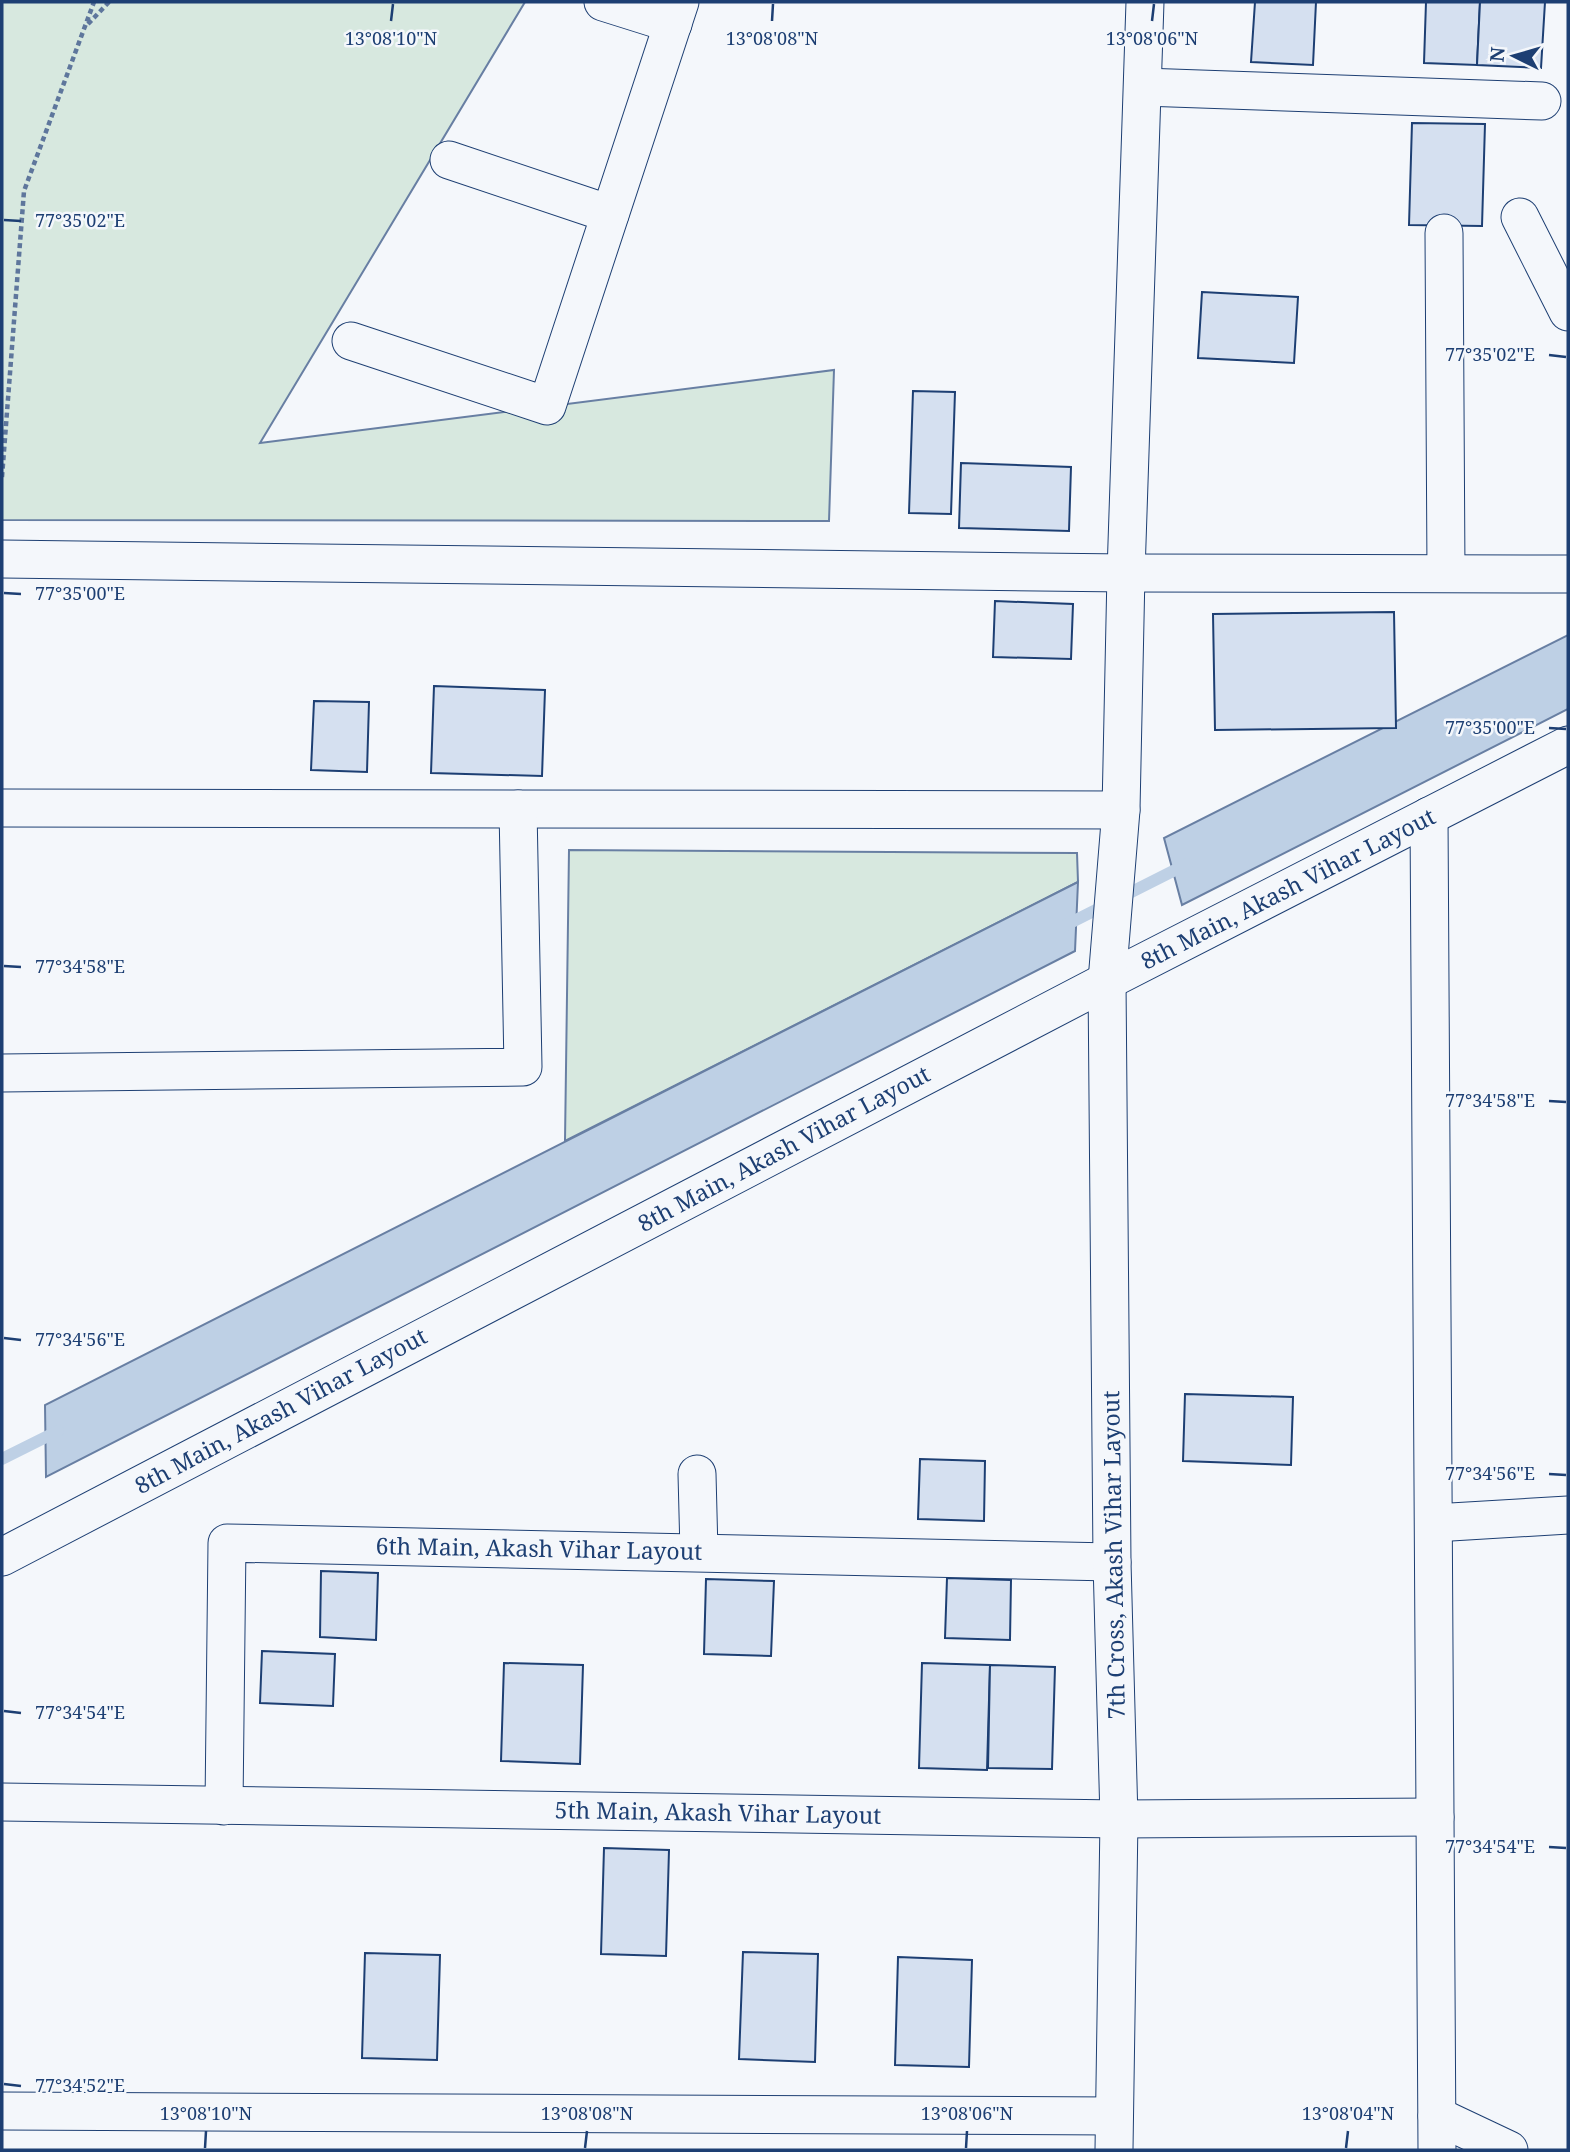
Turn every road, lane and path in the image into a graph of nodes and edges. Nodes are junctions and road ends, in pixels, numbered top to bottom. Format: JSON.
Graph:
{"nodes":[{"id":1,"x":94,"y":2,"type":"edge"},
{"id":2,"x":109,"y":2,"type":"edge"},
{"id":3,"x":603,"y":2,"type":"edge"},
{"id":4,"x":1145,"y":2,"type":"edge"},
{"id":5,"x":677,"y":13,"type":"edge"},
{"id":6,"x":87,"y":26,"type":"junction"},
{"id":7,"x":1143,"y":87,"type":"junction"},
{"id":8,"x":1542,"y":101,"type":"dead end"},
{"id":9,"x":449,"y":160,"type":"dead end"},
{"id":10,"x":610,"y":214,"type":"junction"},
{"id":11,"x":1520,"y":217,"type":"dead end"},
{"id":12,"x":1444,"y":233,"type":"dead end"},
{"id":13,"x":1568,"y":312,"type":"edge"},
{"id":14,"x":351,"y":341,"type":"dead end"},
{"id":15,"x":2,"y":477,"type":"edge"},
{"id":16,"x":2,"y":559,"type":"edge"},
{"id":17,"x":1126,"y":573,"type":"junction"},
{"id":18,"x":1446,"y":573,"type":"junction"},
{"id":19,"x":1568,"y":574,"type":"edge"},
{"id":20,"x":1568,"y":745,"type":"edge"},
{"id":21,"x":2,"y":808,"type":"edge"},
{"id":22,"x":518,"y":809,"type":"junction"},
{"id":23,"x":1121,"y":810,"type":"junction"},
{"id":24,"x":1429,"y":816,"type":"junction"},
{"id":25,"x":1108,"y":971,"type":"junction"},
{"id":26,"x":2,"y":1073,"type":"edge"},
{"id":27,"x":697,"y":1474,"type":"dead end"},
{"id":28,"x":1568,"y":1516,"type":"edge"},
{"id":29,"x":1434,"y":1523,"type":"junction"},
{"id":30,"x":699,"y":1552,"type":"junction"},
{"id":31,"x":2,"y":1557,"type":"edge"},
{"id":32,"x":1112,"y":1562,"type":"junction"},
{"id":33,"x":2,"y":1802,"type":"edge"},
{"id":34,"x":224,"y":1806,"type":"junction"},
{"id":35,"x":1435,"y":1817,"type":"junction"},
{"id":36,"x":1119,"y":1819,"type":"junction"},
{"id":37,"x":2,"y":2111,"type":"edge"},
{"id":38,"x":1114,"y":2133,"type":"edge"},
{"id":39,"x":1437,"y":2133,"type":"edge"},
{"id":40,"x":1510,"y":2150,"type":"edge"}],
"edges":[{"from":1,"to":6,"type":"path"},
{"from":2,"to":6,"type":"path"},
{"from":3,"to":5,"type":"street"},
{"from":4,"to":7,"type":"street","name":"7th Cross, Akash Vihar Layout"},
{"from":5,"to":10,"type":"street"},
{"from":6,"to":15,"type":"path"},
{"from":7,"to":8,"type":"street"},
{"from":7,"to":17,"type":"street","name":"7th Cross, Akash Vihar Layout"},
{"from":9,"to":10,"type":"street"},
{"from":10,"to":14,"type":"street"},
{"from":11,"to":13,"type":"street"},
{"from":12,"to":18,"type":"street"},
{"from":16,"to":17,"type":"street"},
{"from":17,"to":18,"type":"street"},
{"from":17,"to":23,"type":"street","name":"7th Cross, Akash Vihar Layout"},
{"from":18,"to":19,"type":"street"},
{"from":20,"to":24,"type":"street","name":"8th Main, Akash Vihar Layout"},
{"from":21,"to":22,"type":"street"},
{"from":22,"to":23,"type":"street"},
{"from":22,"to":26,"type":"street"},
{"from":23,"to":25,"type":"street","name":"7th Cross, Akash Vihar Layout"},
{"from":24,"to":25,"type":"street","name":"8th Main, Akash Vihar Layout"},
{"from":24,"to":29,"type":"street"},
{"from":25,"to":31,"type":"street","name":"8th Main, Akash Vihar Layout"},
{"from":25,"to":32,"type":"street","name":"7th Cross, Akash Vihar Layout"},
{"from":27,"to":30,"type":"street"},
{"from":28,"to":29,"type":"street"},
{"from":29,"to":35,"type":"street"},
{"from":30,"to":32,"type":"street","name":"6th Main, Akash Vihar Layout"},
{"from":30,"to":34,"type":"street","name":"6th Main, Akash Vihar Layout"},
{"from":32,"to":36,"type":"street","name":"7th Cross, Akash Vihar Layout"},
{"from":33,"to":34,"type":"street","name":"5th Main, Akash Vihar Layout"},
{"from":34,"to":36,"type":"street","name":"5th Main, Akash Vihar Layout"},
{"from":35,"to":36,"type":"street","name":"5th Main, Akash Vihar Layout"},
{"from":35,"to":39,"type":"street"},
{"from":36,"to":38,"type":"street","name":"7th Cross, Akash Vihar Layout"},
{"from":37,"to":38,"type":"street"},
{"from":39,"to":40,"type":"street"}]}
